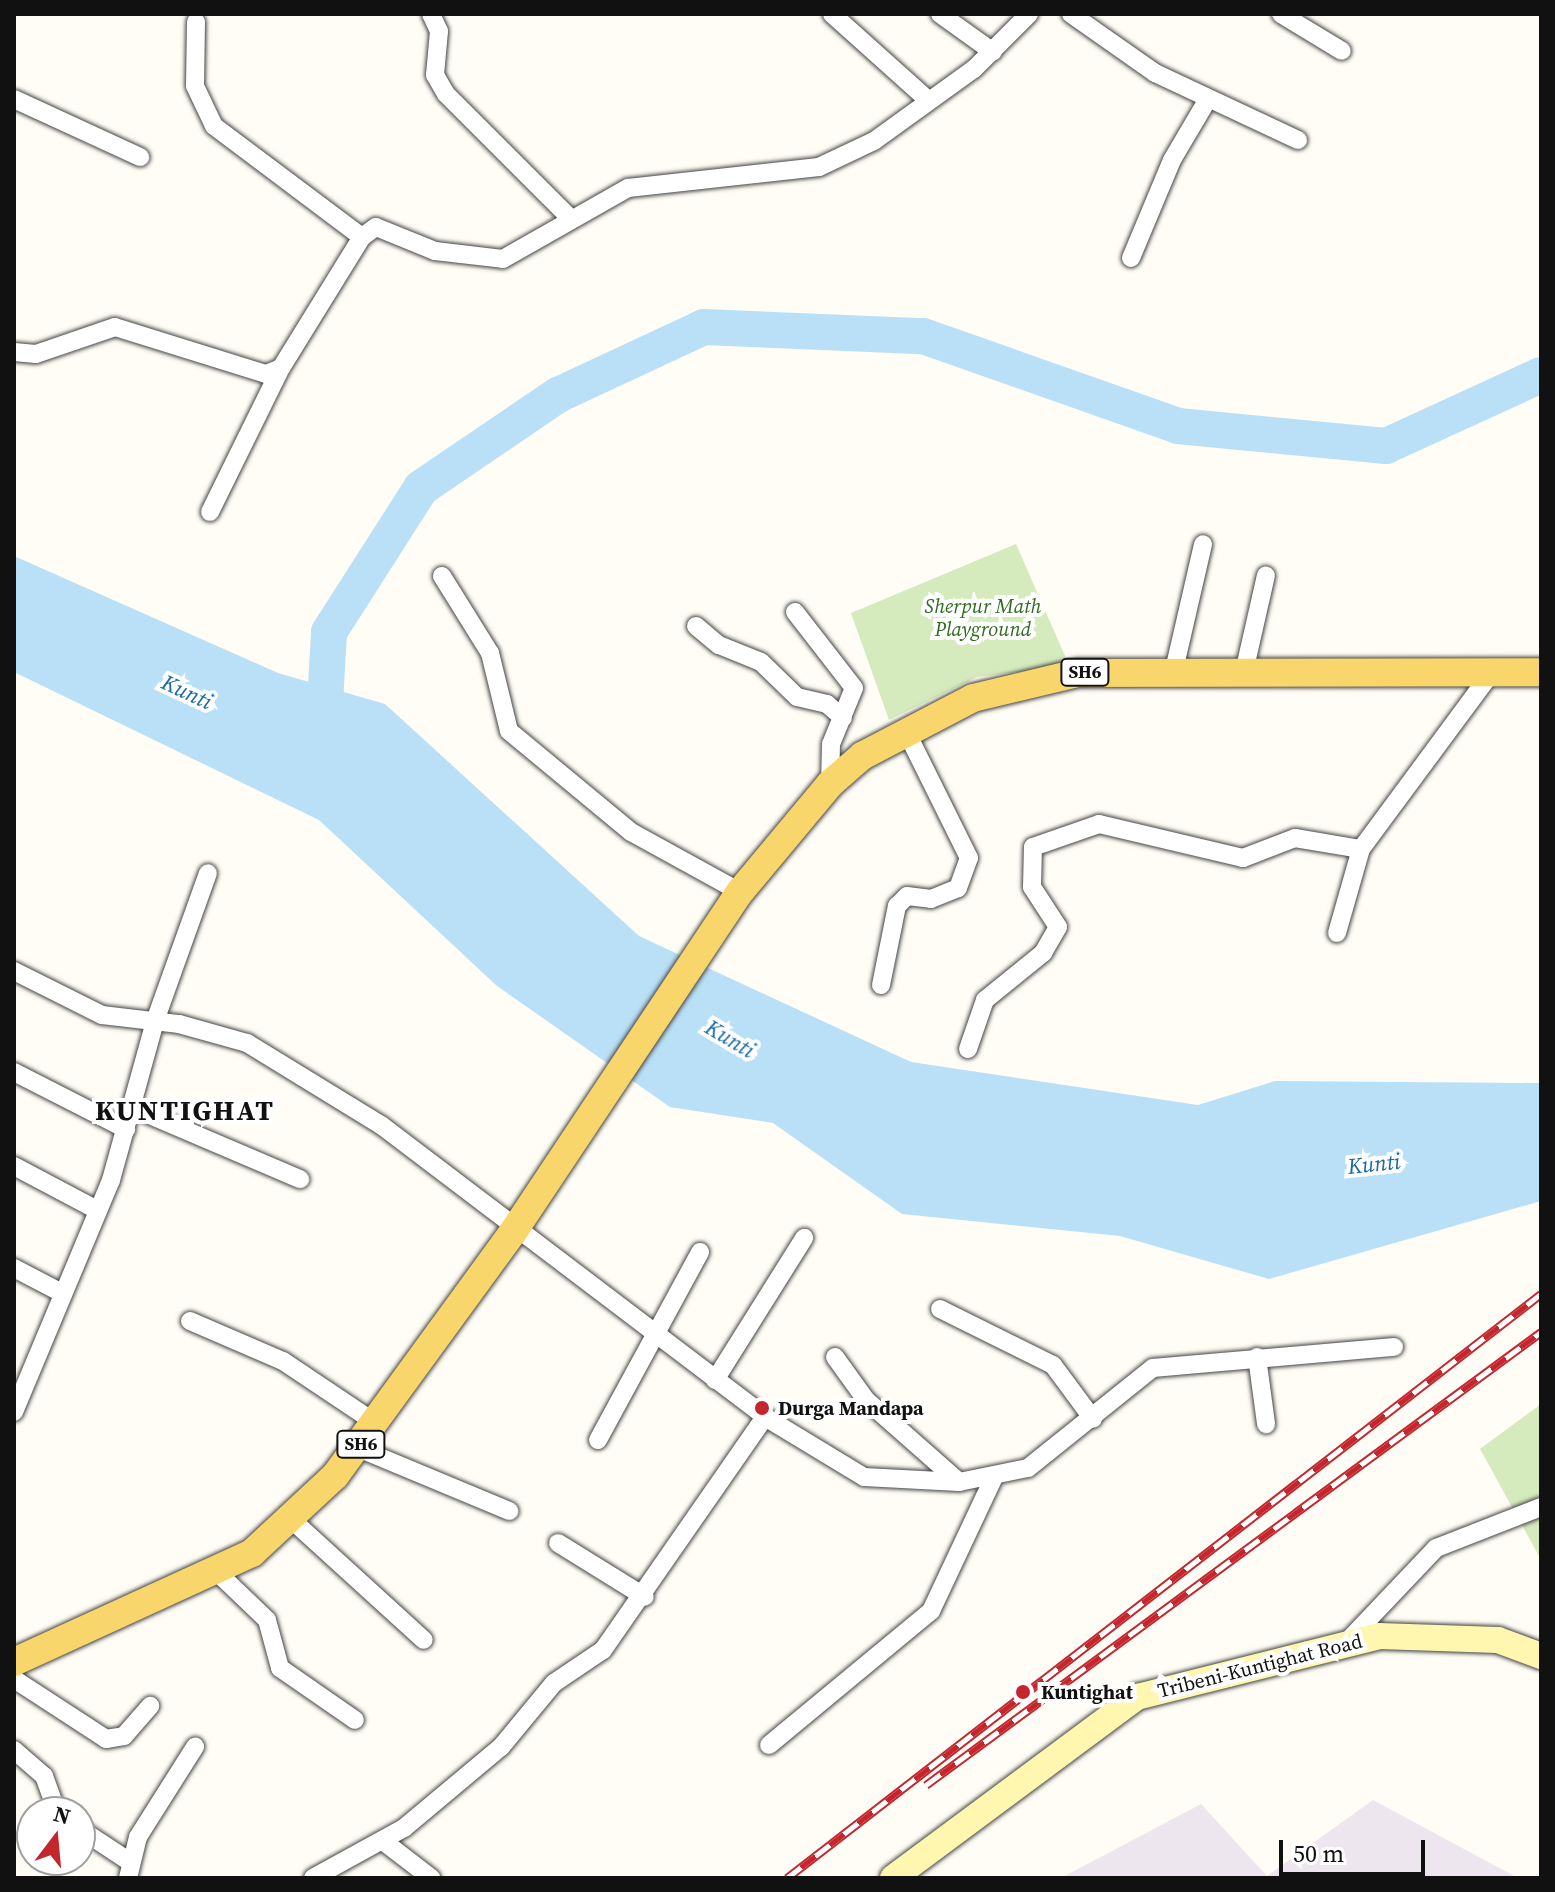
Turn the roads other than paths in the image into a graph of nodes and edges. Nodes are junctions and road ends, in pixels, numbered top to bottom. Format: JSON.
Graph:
{"nodes":[{"id":1,"x":431,"y":14,"type":"edge"},
{"id":2,"x":832,"y":14,"type":"edge"},
{"id":3,"x":940,"y":14,"type":"edge"},
{"id":4,"x":1029,"y":14,"type":"edge"},
{"id":5,"x":1071,"y":14,"type":"edge"},
{"id":6,"x":1281,"y":14,"type":"edge"},
{"id":7,"x":196,"y":22,"type":"dead end"},
{"id":8,"x":1342,"y":51,"type":"dead end"},
{"id":9,"x":993,"y":52,"type":"junction"},
{"id":10,"x":14,"y":99,"type":"edge"},
{"id":11,"x":1208,"y":99,"type":"junction"},
{"id":12,"x":929,"y":101,"type":"junction"},
{"id":13,"x":1298,"y":140,"type":"dead end"},
{"id":14,"x":140,"y":157,"type":"dead end"},
{"id":15,"x":569,"y":217,"type":"junction"},
{"id":16,"x":362,"y":237,"type":"junction"},
{"id":17,"x":1131,"y":258,"type":"dead end"},
{"id":18,"x":14,"y":352,"type":"edge"},
{"id":19,"x":281,"y":368,"type":"junction"},
{"id":20,"x":210,"y":512,"type":"dead end"},
{"id":21,"x":1203,"y":544,"type":"dead end"},
{"id":22,"x":1266,"y":575,"type":"dead end"},
{"id":23,"x":442,"y":576,"type":"dead end"},
{"id":24,"x":795,"y":612,"type":"dead end"},
{"id":25,"x":696,"y":626,"type":"dead end"},
{"id":26,"x":1174,"y":670,"type":"junction"},
{"id":27,"x":1244,"y":672,"type":"junction"},
{"id":28,"x":1539,"y":675,"type":"edge"},
{"id":29,"x":1489,"y":676,"type":"junction"},
{"id":30,"x":843,"y":718,"type":"junction"},
{"id":31,"x":905,"y":729,"type":"junction"},
{"id":32,"x":830,"y":784,"type":"junction"},
{"id":33,"x":1361,"y":849,"type":"junction"},
{"id":34,"x":208,"y":873,"type":"dead end"},
{"id":35,"x":740,"y":892,"type":"junction"},
{"id":36,"x":1337,"y":933,"type":"dead end"},
{"id":37,"x":14,"y":971,"type":"edge"},
{"id":38,"x":881,"y":985,"type":"dead end"},
{"id":39,"x":155,"y":1021,"type":"junction"},
{"id":40,"x":968,"y":1049,"type":"dead end"},
{"id":41,"x":14,"y":1072,"type":"edge"},
{"id":42,"x":131,"y":1107,"type":"junction"},
{"id":43,"x":126,"y":1129,"type":"junction"},
{"id":44,"x":14,"y":1166,"type":"edge"},
{"id":45,"x":300,"y":1179,"type":"dead end"},
{"id":46,"x":97,"y":1210,"type":"junction"},
{"id":47,"x":513,"y":1232,"type":"junction"},
{"id":48,"x":804,"y":1238,"type":"dead end"},
{"id":49,"x":700,"y":1252,"type":"dead end"},
{"id":50,"x":14,"y":1268,"type":"edge"},
{"id":51,"x":62,"y":1293,"type":"junction"},
{"id":52,"x":940,"y":1309,"type":"dead end"},
{"id":53,"x":190,"y":1321,"type":"dead end"},
{"id":54,"x":655,"y":1330,"type":"junction"},
{"id":55,"x":1394,"y":1347,"type":"dead end"},
{"id":56,"x":835,"y":1357,"type":"dead end"},
{"id":57,"x":1257,"y":1357,"type":"junction"},
{"id":58,"x":715,"y":1380,"type":"junction"},
{"id":59,"x":14,"y":1412,"type":"edge"},
{"id":60,"x":765,"y":1417,"type":"junction"},
{"id":61,"x":1093,"y":1419,"type":"junction"},
{"id":62,"x":377,"y":1424,"type":"junction"},
{"id":63,"x":1266,"y":1424,"type":"dead end"},
{"id":64,"x":598,"y":1440,"type":"dead end"},
{"id":65,"x":358,"y":1448,"type":"junction"},
{"id":66,"x":994,"y":1477,"type":"junction"},
{"id":67,"x":959,"y":1482,"type":"junction"},
{"id":68,"x":1541,"y":1507,"type":"edge"},
{"id":69,"x":509,"y":1511,"type":"dead end"},
{"id":70,"x":292,"y":1520,"type":"junction"},
{"id":71,"x":558,"y":1543,"type":"dead end"},
{"id":72,"x":218,"y":1573,"type":"junction"},
{"id":73,"x":645,"y":1597,"type":"junction"},
{"id":74,"x":424,"y":1640,"type":"dead end"},
{"id":75,"x":1345,"y":1644,"type":"junction"},
{"id":76,"x":1541,"y":1656,"type":"edge"},
{"id":77,"x":14,"y":1662,"type":"edge"},
{"id":78,"x":14,"y":1679,"type":"edge"},
{"id":79,"x":150,"y":1706,"type":"dead end"},
{"id":80,"x":355,"y":1720,"type":"dead end"},
{"id":81,"x":769,"y":1745,"type":"dead end"},
{"id":82,"x":195,"y":1747,"type":"dead end"},
{"id":83,"x":14,"y":1750,"type":"edge"},
{"id":84,"x":51,"y":1796,"type":"edge"},
{"id":85,"x":383,"y":1841,"type":"junction"},
{"id":86,"x":96,"y":1842,"type":"edge"},
{"id":87,"x":129,"y":1870,"type":"edge"},
{"id":88,"x":313,"y":1878,"type":"edge"},
{"id":89,"x":431,"y":1878,"type":"edge"},
{"id":90,"x":893,"y":1878,"type":"edge"}],
"edges":[{"from":1,"to":15,"type":"street"},
{"from":2,"to":12,"type":"street"},
{"from":3,"to":9,"type":"street"},
{"from":4,"to":9,"type":"street"},
{"from":5,"to":11,"type":"street"},
{"from":6,"to":8,"type":"street"},
{"from":7,"to":16,"type":"street"},
{"from":9,"to":12,"type":"street"},
{"from":10,"to":14,"type":"street"},
{"from":11,"to":13,"type":"street"},
{"from":11,"to":17,"type":"street"},
{"from":12,"to":15,"type":"street"},
{"from":15,"to":16,"type":"street"},
{"from":16,"to":19,"type":"street"},
{"from":18,"to":19,"type":"street"},
{"from":19,"to":20,"type":"street"},
{"from":21,"to":26,"type":"street"},
{"from":22,"to":27,"type":"street"},
{"from":23,"to":35,"type":"street"},
{"from":24,"to":30,"type":"street"},
{"from":25,"to":30,"type":"street"},
{"from":26,"to":27,"type":"main road","number":"SH6"},
{"from":26,"to":31,"type":"main road","number":"SH6"},
{"from":27,"to":29,"type":"main road","number":"SH6"},
{"from":28,"to":29,"type":"main road","number":"SH6"},
{"from":29,"to":33,"type":"street"},
{"from":30,"to":32,"type":"street"},
{"from":31,"to":32,"type":"main road","number":"SH6"},
{"from":31,"to":38,"type":"street"},
{"from":32,"to":35,"type":"main road","number":"SH6"},
{"from":33,"to":36,"type":"street"},
{"from":33,"to":40,"type":"street"},
{"from":34,"to":39,"type":"street"},
{"from":35,"to":47,"type":"main road","number":"SH6"},
{"from":37,"to":39,"type":"street"},
{"from":39,"to":42,"type":"street"},
{"from":39,"to":47,"type":"street"},
{"from":41,"to":43,"type":"street"},
{"from":42,"to":43,"type":"street"},
{"from":42,"to":45,"type":"street"},
{"from":43,"to":46,"type":"street"},
{"from":44,"to":46,"type":"street"},
{"from":46,"to":51,"type":"street"},
{"from":47,"to":54,"type":"street"},
{"from":47,"to":62,"type":"main road","number":"SH6"},
{"from":48,"to":58,"type":"street"},
{"from":49,"to":54,"type":"street"},
{"from":50,"to":51,"type":"street"},
{"from":51,"to":59,"type":"street"},
{"from":52,"to":61,"type":"street"},
{"from":53,"to":62,"type":"street"},
{"from":54,"to":58,"type":"street"},
{"from":54,"to":64,"type":"street"},
{"from":55,"to":57,"type":"street"},
{"from":56,"to":67,"type":"street"},
{"from":57,"to":61,"type":"street"},
{"from":57,"to":63,"type":"street"},
{"from":58,"to":60,"type":"street"},
{"from":60,"to":67,"type":"street"},
{"from":60,"to":73,"type":"street"},
{"from":61,"to":66,"type":"street"},
{"from":62,"to":65,"type":"main road","number":"SH6"},
{"from":65,"to":69,"type":"street"},
{"from":65,"to":70,"type":"main road","number":"SH6"},
{"from":66,"to":67,"type":"street"},
{"from":66,"to":81,"type":"street"},
{"from":68,"to":75,"type":"street"},
{"from":70,"to":72,"type":"main road","number":"SH6"},
{"from":70,"to":74,"type":"street"},
{"from":71,"to":73,"type":"street"},
{"from":72,"to":77,"type":"main road","number":"SH6"},
{"from":72,"to":80,"type":"street"},
{"from":73,"to":85,"type":"street"},
{"from":75,"to":76,"type":"main road","name":"Tribeni-Kuntighat Road"},
{"from":75,"to":90,"type":"main road","name":"Tribeni-Kuntighat Road"},
{"from":78,"to":79,"type":"street"},
{"from":82,"to":87,"type":"street"},
{"from":83,"to":84,"type":"street"},
{"from":85,"to":88,"type":"street"},
{"from":85,"to":89,"type":"street"},
{"from":86,"to":87,"type":"street"}]}
